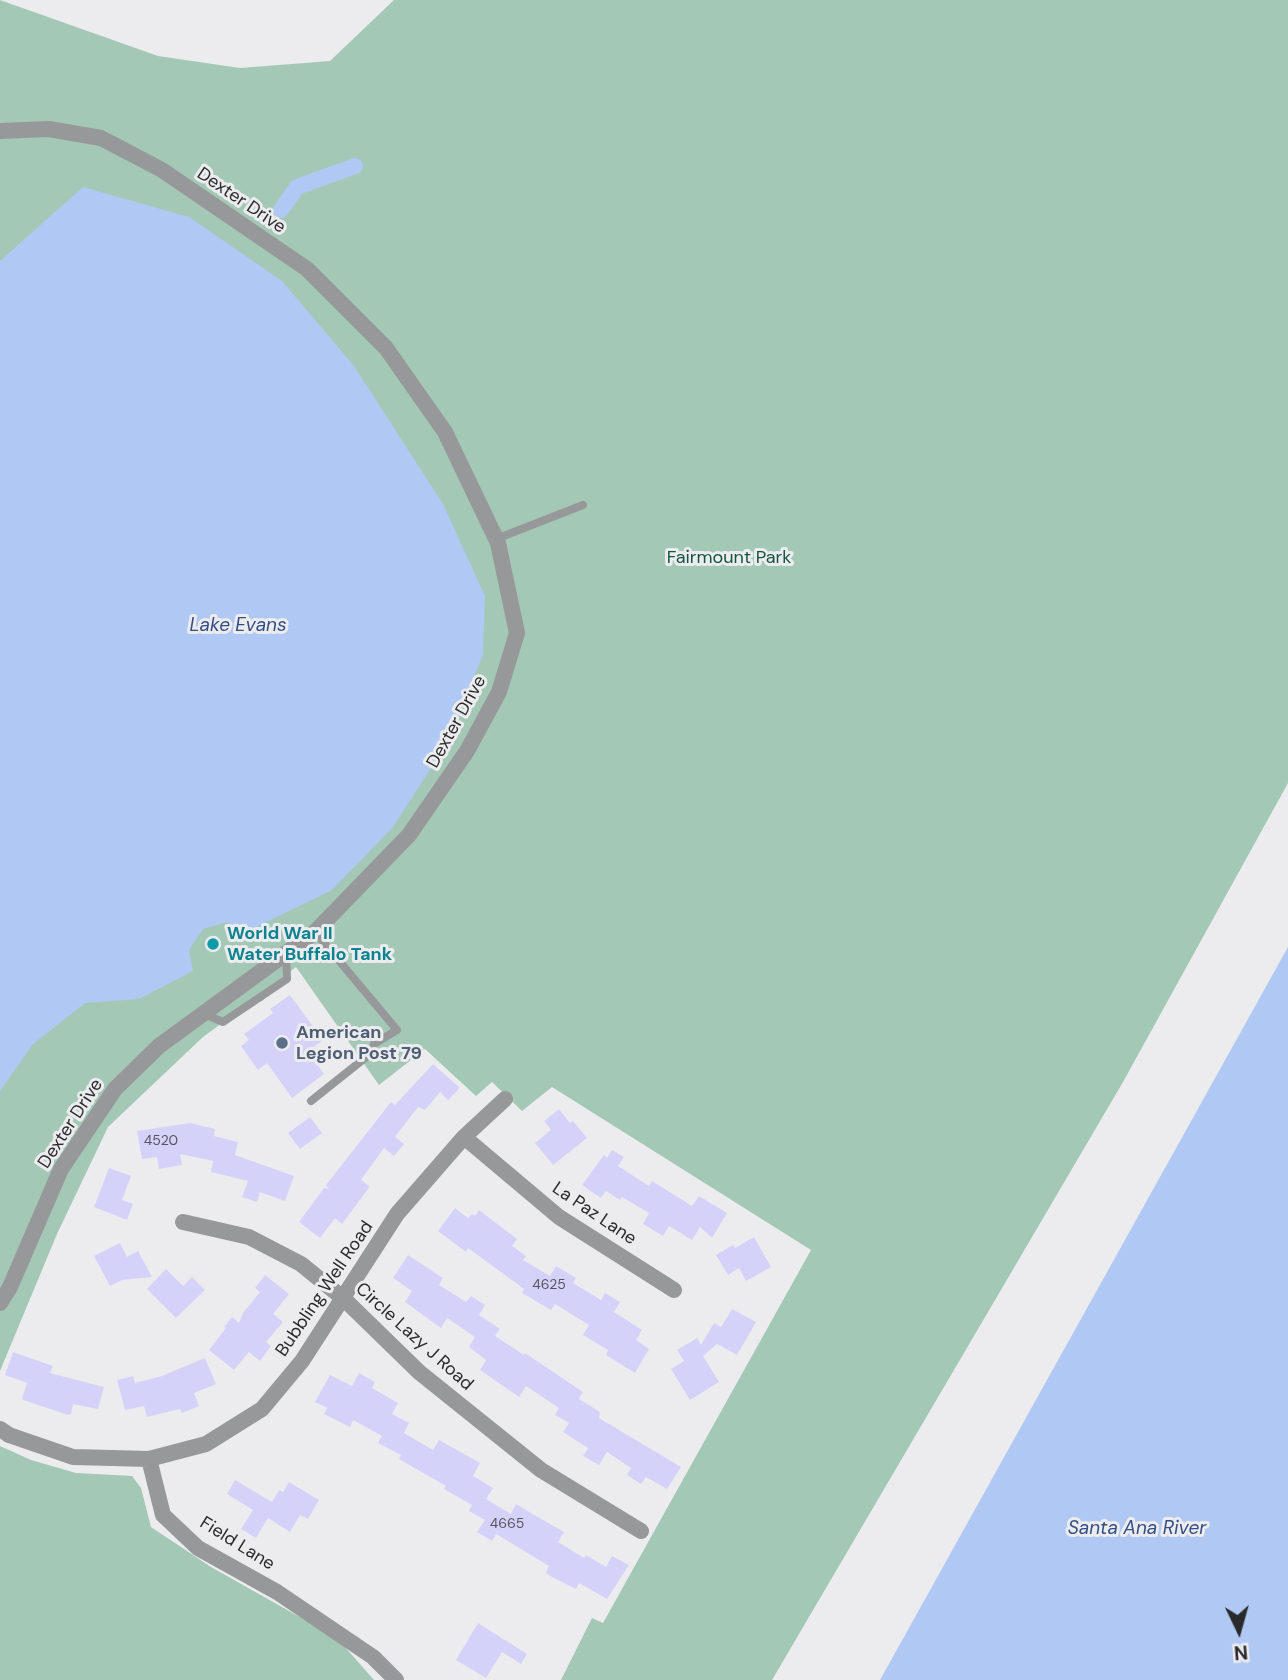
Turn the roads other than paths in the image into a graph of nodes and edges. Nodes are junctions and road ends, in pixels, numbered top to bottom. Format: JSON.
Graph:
{"nodes":[{"id":1,"x":0,"y":131,"type":"edge"},
{"id":2,"x":583,"y":505,"type":"dead end"},
{"id":3,"x":496,"y":538,"type":"junction"},
{"id":4,"x":315,"y":932,"type":"junction"},
{"id":5,"x":286,"y":952,"type":"junction"},
{"id":6,"x":202,"y":1013,"type":"junction"},
{"id":7,"x":505,"y":1099,"type":"dead end"},
{"id":8,"x":311,"y":1101,"type":"dead end"},
{"id":9,"x":464,"y":1137,"type":"junction"},
{"id":10,"x":183,"y":1222,"type":"dead end"},
{"id":11,"x":674,"y":1290,"type":"dead end"},
{"id":12,"x":344,"y":1299,"type":"junction"},
{"id":13,"x":0,"y":1304,"type":"edge"},
{"id":14,"x":0,"y":1429,"type":"edge"},
{"id":15,"x":149,"y":1459,"type":"junction"},
{"id":16,"x":641,"y":1531,"type":"dead end"},
{"id":17,"x":396,"y":1680,"type":"edge"}],
"edges":[{"from":1,"to":3,"type":"street","name":"Dexter Drive"},
{"from":2,"to":3,"type":"lane"},
{"from":3,"to":4,"type":"street","name":"Dexter Drive"},
{"from":4,"to":5,"type":"street","name":"Dexter Drive"},
{"from":4,"to":8,"type":"lane"},
{"from":5,"to":6,"type":"street","name":"Dexter Drive"},
{"from":5,"to":6,"type":"lane"},
{"from":6,"to":13,"type":"street","name":"Dexter Drive"},
{"from":7,"to":9,"type":"street","name":"Bubbling Well Road"},
{"from":9,"to":11,"type":"street","name":"La Paz Lane"},
{"from":9,"to":12,"type":"street","name":"Bubbling Well Road"},
{"from":10,"to":12,"type":"street","name":"Circle Lazy J Road"},
{"from":12,"to":15,"type":"street","name":"Bubbling Well Road"},
{"from":12,"to":16,"type":"street","name":"Circle Lazy J Road"},
{"from":14,"to":15,"type":"street"},
{"from":15,"to":17,"type":"street","name":"Field Lane"}]}
